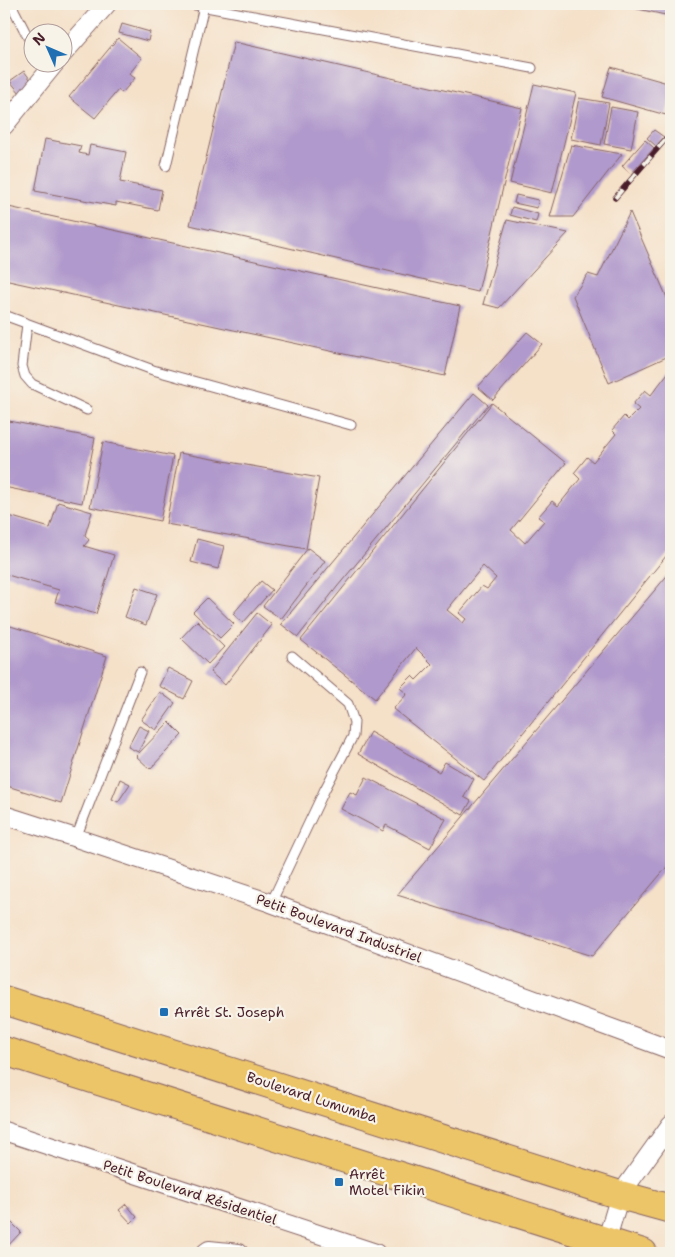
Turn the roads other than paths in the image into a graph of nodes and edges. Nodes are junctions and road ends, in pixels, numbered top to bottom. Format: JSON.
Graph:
{"nodes":[{"id":1,"x":11,"y":4,"type":"edge"},
{"id":2,"x":107,"y":4,"type":"edge"},
{"id":3,"x":190,"y":4,"type":"edge"},
{"id":4,"x":204,"y":6,"type":"junction"},
{"id":5,"x":22,"y":25,"type":"edge"},
{"id":6,"x":72,"y":44,"type":"edge"},
{"id":7,"x":532,"y":68,"type":"dead end"},
{"id":8,"x":44,"y":72,"type":"edge"},
{"id":9,"x":4,"y":126,"type":"edge"},
{"id":10,"x":166,"y":166,"type":"dead end"},
{"id":11,"x":4,"y":315,"type":"edge"},
{"id":12,"x":27,"y":324,"type":"junction"},
{"id":13,"x":87,"y":410,"type":"dead end"},
{"id":14,"x":351,"y":425,"type":"dead end"},
{"id":15,"x":292,"y":656,"type":"dead end"},
{"id":16,"x":140,"y":672,"type":"dead end"},
{"id":17,"x":4,"y":815,"type":"edge"},
{"id":18,"x":76,"y":838,"type":"junction"},
{"id":19,"x":271,"y":903,"type":"junction"},
{"id":20,"x":4,"y":1000,"type":"edge"},
{"id":21,"x":671,"y":1050,"type":"edge"},
{"id":22,"x":4,"y":1051,"type":"edge"},
{"id":23,"x":671,"y":1124,"type":"edge"},
{"id":24,"x":4,"y":1131,"type":"edge"},
{"id":25,"x":620,"y":1195,"type":"junction"},
{"id":26,"x":671,"y":1209,"type":"edge"},
{"id":27,"x":606,"y":1242,"type":"junction"},
{"id":28,"x":205,"y":1253,"type":"edge"},
{"id":29,"x":239,"y":1253,"type":"edge"},
{"id":30,"x":376,"y":1253,"type":"edge"},
{"id":31,"x":643,"y":1253,"type":"edge"}],
"edges":[{"from":1,"to":5,"type":"lane"},
{"from":2,"to":6,"type":"street"},
{"from":3,"to":4,"type":"lane"},
{"from":4,"to":7,"type":"lane"},
{"from":4,"to":10,"type":"lane"},
{"from":8,"to":9,"type":"street"},
{"from":11,"to":12,"type":"lane"},
{"from":12,"to":13,"type":"lane"},
{"from":12,"to":14,"type":"lane"},
{"from":15,"to":19,"type":"lane"},
{"from":16,"to":18,"type":"lane"},
{"from":17,"to":18,"type":"street","name":"Petit Boulevard Industriel"},
{"from":18,"to":19,"type":"street","name":"Petit Boulevard Industriel"},
{"from":19,"to":21,"type":"street","name":"Petit Boulevard Industriel"},
{"from":20,"to":25,"type":"highway","name":"Boulevard Lumumba"},
{"from":22,"to":27,"type":"highway"},
{"from":23,"to":25,"type":"street"},
{"from":24,"to":30,"type":"street","name":"Petit Boulevard Résidentiel"},
{"from":25,"to":26,"type":"highway","name":"Boulevard Lumumba"},
{"from":25,"to":27,"type":"street"},
{"from":27,"to":31,"type":"highway"},
{"from":28,"to":29,"type":"street"}]}
